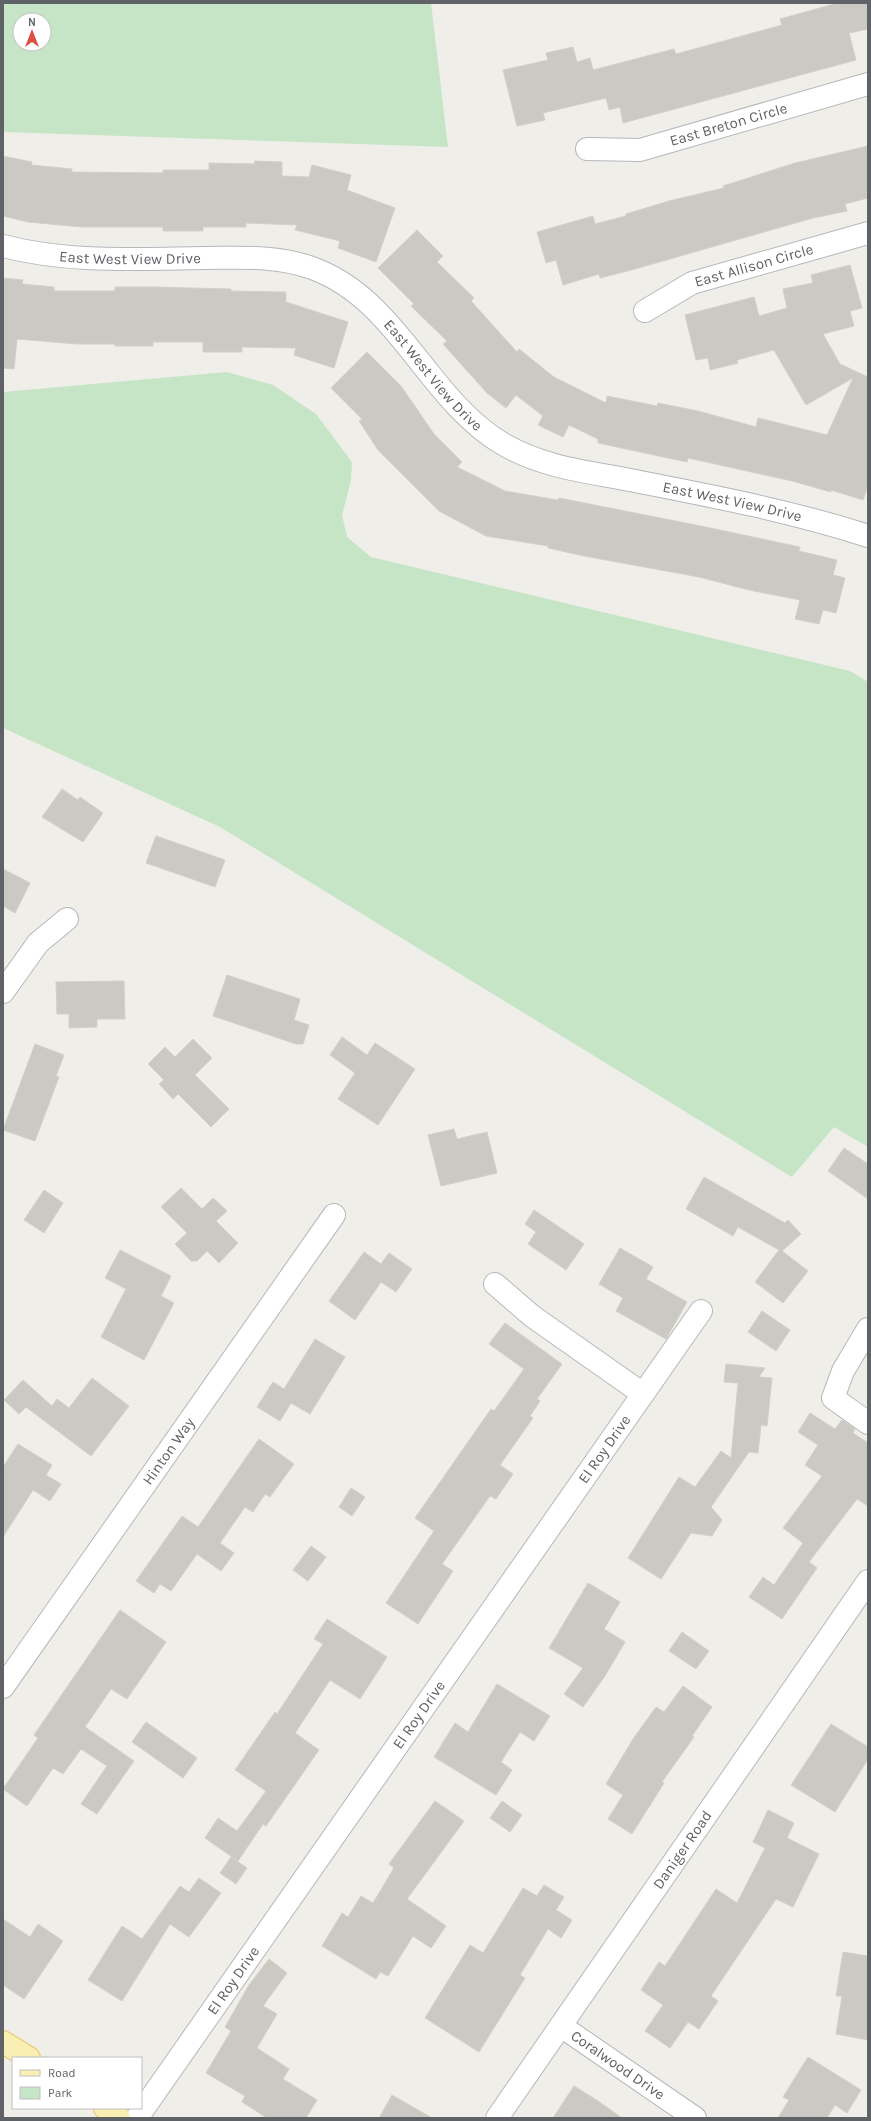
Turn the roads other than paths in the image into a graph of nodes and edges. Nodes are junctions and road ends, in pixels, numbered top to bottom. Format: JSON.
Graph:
{"nodes":[{"id":1,"x":868,"y":84,"type":"edge"},
{"id":2,"x":586,"y":149,"type":"dead end"},
{"id":3,"x":868,"y":233,"type":"edge"},
{"id":4,"x":3,"y":246,"type":"edge"},
{"id":5,"x":645,"y":310,"type":"dead end"},
{"id":6,"x":868,"y":536,"type":"edge"},
{"id":7,"x":67,"y":919,"type":"dead end"},
{"id":8,"x":3,"y":992,"type":"edge"},
{"id":9,"x":334,"y":1215,"type":"dead end"},
{"id":10,"x":495,"y":1284,"type":"dead end"},
{"id":11,"x":701,"y":1311,"type":"dead end"},
{"id":12,"x":868,"y":1329,"type":"edge"},
{"id":13,"x":643,"y":1394,"type":"junction"},
{"id":14,"x":868,"y":1424,"type":"edge"},
{"id":15,"x":868,"y":1581,"type":"edge"},
{"id":16,"x":3,"y":1687,"type":"edge"},
{"id":17,"x":561,"y":2026,"type":"junction"},
{"id":18,"x":3,"y":2042,"type":"edge"},
{"id":19,"x":27,"y":2057,"type":"edge"},
{"id":20,"x":106,"y":2109,"type":"edge"},
{"id":21,"x":119,"y":2118,"type":"edge"},
{"id":22,"x":137,"y":2118,"type":"edge"},
{"id":23,"x":497,"y":2118,"type":"edge"},
{"id":24,"x":695,"y":2118,"type":"edge"}],
"edges":[{"from":1,"to":2,"type":"street","name":"East Breton Circle"},
{"from":3,"to":5,"type":"street","name":"East Allison Circle"},
{"from":4,"to":6,"type":"street","name":"East West View Drive"},
{"from":7,"to":8,"type":"street"},
{"from":9,"to":16,"type":"street","name":"Hinton Way"},
{"from":10,"to":13,"type":"street"},
{"from":11,"to":13,"type":"street","name":"El Roy Drive"},
{"from":12,"to":14,"type":"street"},
{"from":13,"to":22,"type":"street","name":"El Roy Drive"},
{"from":15,"to":17,"type":"street","name":"Daniger Road"},
{"from":17,"to":23,"type":"street","name":"Daniger Road"},
{"from":17,"to":24,"type":"street","name":"Coralwood Drive"},
{"from":18,"to":19,"type":"main road"},
{"from":20,"to":21,"type":"main road"}]}
